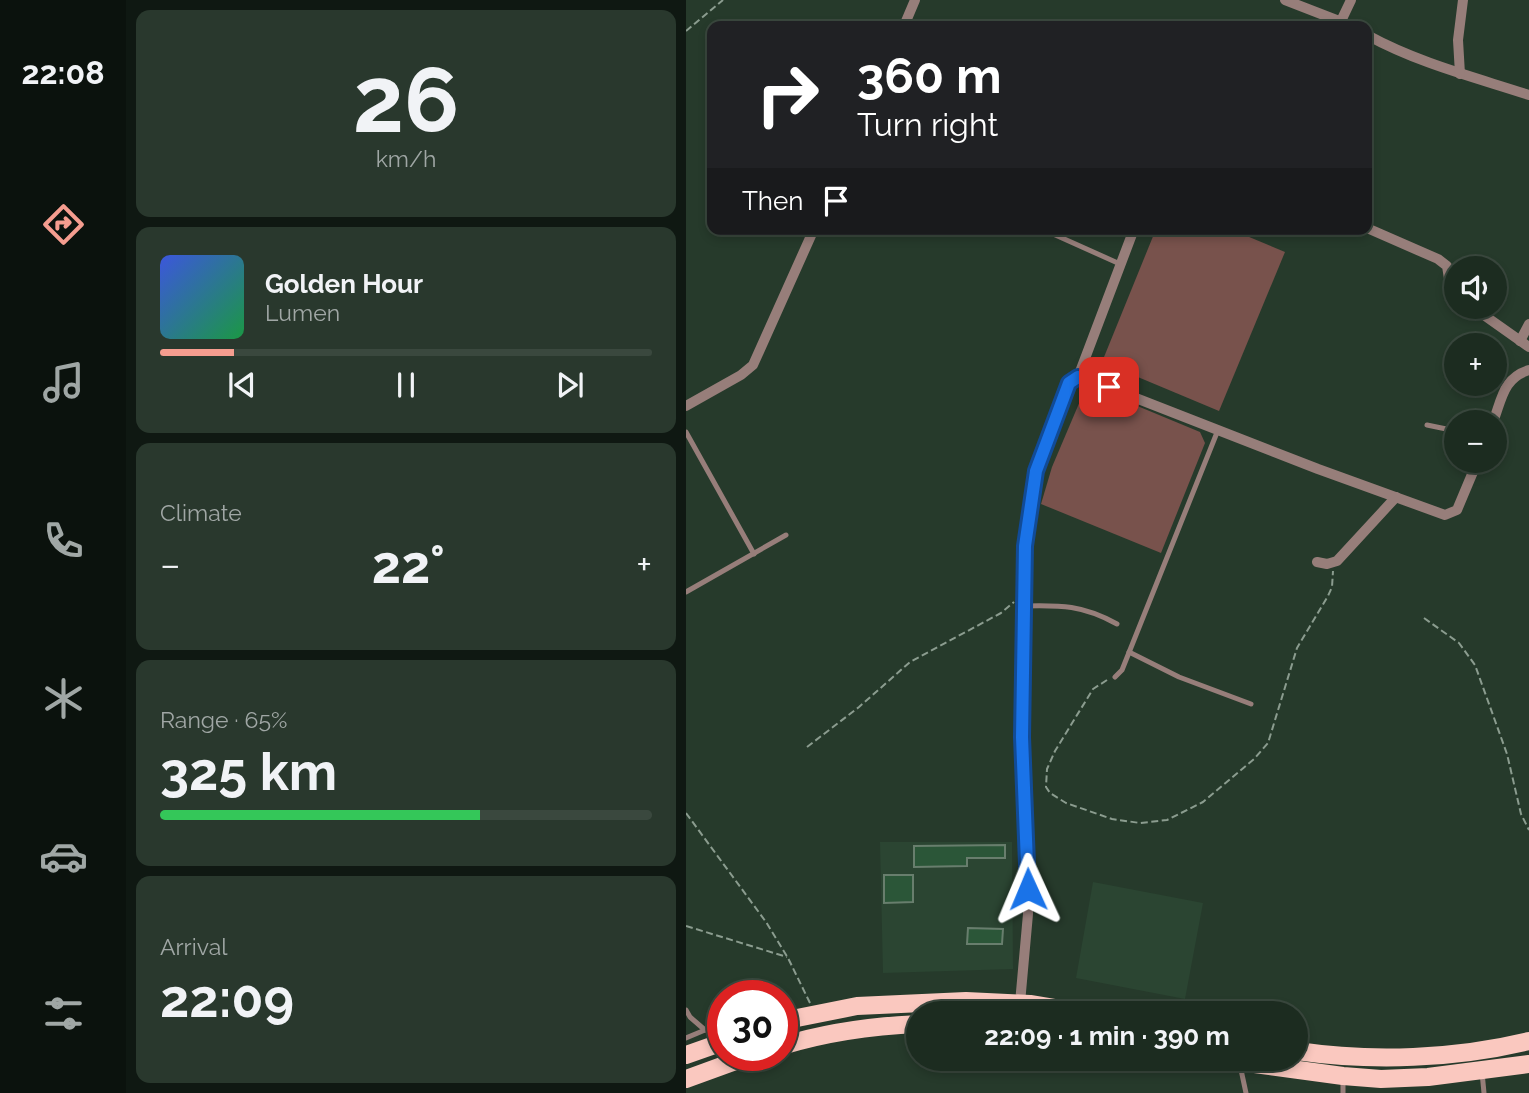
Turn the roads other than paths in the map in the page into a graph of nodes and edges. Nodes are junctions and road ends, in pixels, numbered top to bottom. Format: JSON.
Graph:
{"nodes":[{"id":1,"x":915,"y":0,"type":"edge"},
{"id":2,"x":1285,"y":0,"type":"edge"},
{"id":3,"x":1351,"y":0,"type":"edge"},
{"id":4,"x":1463,"y":0,"type":"edge"},
{"id":5,"x":906,"y":21,"type":"edge"},
{"id":6,"x":1342,"y":21,"type":"edge"},
{"id":7,"x":1347,"y":21,"type":"edge"},
{"id":8,"x":1372,"y":37,"type":"edge"},
{"id":9,"x":1460,"y":74,"type":"junction"},
{"id":10,"x":1529,"y":95,"type":"edge"},
{"id":11,"x":1372,"y":230,"type":"edge"},
{"id":12,"x":811,"y":235,"type":"edge"},
{"id":13,"x":1055,"y":235,"type":"edge"},
{"id":14,"x":1132,"y":235,"type":"edge"},
{"id":15,"x":1120,"y":264,"type":"junction"},
{"id":16,"x":1444,"y":264,"type":"edge"},
{"id":17,"x":1489,"y":319,"type":"edge"},
{"id":18,"x":1529,"y":324,"type":"edge"},
{"id":19,"x":1524,"y":344,"type":"edge"},
{"id":20,"x":1529,"y":370,"type":"edge"},
{"id":21,"x":1078,"y":377,"type":"junction"},
{"id":22,"x":686,"y":406,"type":"edge"},
{"id":23,"x":1498,"y":410,"type":"edge"},
{"id":24,"x":1427,"y":425,"type":"dead end"},
{"id":25,"x":1444,"y":429,"type":"edge"},
{"id":26,"x":1218,"y":430,"type":"junction"},
{"id":27,"x":686,"y":432,"type":"edge"},
{"id":28,"x":1473,"y":473,"type":"edge"},
{"id":29,"x":1396,"y":497,"type":"junction"},
{"id":30,"x":786,"y":535,"type":"dead end"},
{"id":31,"x":754,"y":554,"type":"junction"},
{"id":32,"x":1317,"y":562,"type":"dead end"},
{"id":33,"x":686,"y":592,"type":"edge"},
{"id":34,"x":1023,"y":606,"type":"junction"},
{"id":35,"x":1117,"y":624,"type":"dead end"},
{"id":36,"x":1129,"y":652,"type":"junction"},
{"id":37,"x":1115,"y":677,"type":"road end"},
{"id":38,"x":1251,"y":704,"type":"dead end"},
{"id":39,"x":1020,"y":1001,"type":"edge"},
{"id":40,"x":906,"y":1003,"type":"edge"},
{"id":41,"x":686,"y":1010,"type":"edge"},
{"id":42,"x":688,"y":1017,"type":"edge"},
{"id":43,"x":798,"y":1017,"type":"edge"},
{"id":44,"x":906,"y":1025,"type":"edge"},
{"id":45,"x":705,"y":1030,"type":"joint"},
{"id":46,"x":686,"y":1038,"type":"edge"},
{"id":47,"x":798,"y":1041,"type":"edge"},
{"id":48,"x":1529,"y":1041,"type":"edge"},
{"id":49,"x":707,"y":1048,"type":"edge"},
{"id":50,"x":1308,"y":1052,"type":"edge"},
{"id":51,"x":686,"y":1055,"type":"edge"},
{"id":52,"x":1529,"y":1064,"type":"edge"},
{"id":53,"x":708,"y":1071,"type":"edge"},
{"id":54,"x":1241,"y":1071,"type":"edge"},
{"id":55,"x":1280,"y":1071,"type":"edge"},
{"id":56,"x":1482,"y":1071,"type":"junction"},
{"id":57,"x":686,"y":1079,"type":"edge"},
{"id":58,"x":1343,"y":1085,"type":"edge"},
{"id":59,"x":1246,"y":1093,"type":"edge"},
{"id":60,"x":1484,"y":1093,"type":"edge"}],
"edges":[{"from":1,"to":5,"type":"street"},
{"from":2,"to":6,"type":"street"},
{"from":3,"to":7,"type":"street"},
{"from":4,"to":9,"type":"street"},
{"from":8,"to":9,"type":"street"},
{"from":9,"to":10,"type":"street"},
{"from":11,"to":16,"type":"street"},
{"from":12,"to":22,"type":"street"},
{"from":13,"to":15,"type":"lane"},
{"from":14,"to":15,"type":"street"},
{"from":15,"to":21,"type":"street"},
{"from":17,"to":19,"type":"street"},
{"from":18,"to":19,"type":"street"},
{"from":20,"to":23,"type":"street"},
{"from":21,"to":26,"type":"street"},
{"from":21,"to":34,"type":"street"},
{"from":24,"to":25,"type":"lane"},
{"from":26,"to":29,"type":"street"},
{"from":26,"to":36,"type":"lane"},
{"from":27,"to":31,"type":"lane"},
{"from":28,"to":29,"type":"street"},
{"from":29,"to":32,"type":"street"},
{"from":30,"to":31,"type":"lane"},
{"from":31,"to":33,"type":"lane"},
{"from":34,"to":35,"type":"lane"},
{"from":34,"to":39,"type":"street"},
{"from":36,"to":37,"type":"lane"},
{"from":36,"to":38,"type":"lane"},
{"from":40,"to":43,"type":"main road"},
{"from":41,"to":42,"type":"lane"},
{"from":42,"to":45,"type":"lane"},
{"from":44,"to":47,"type":"main road"},
{"from":45,"to":46,"type":"lane"},
{"from":48,"to":50,"type":"main road"},
{"from":49,"to":51,"type":"main road"},
{"from":52,"to":56,"type":"main road"},
{"from":53,"to":57,"type":"main road"},
{"from":54,"to":59,"type":"lane"},
{"from":55,"to":58,"type":"main road"},
{"from":56,"to":58,"type":"main road"},
{"from":56,"to":60,"type":"lane"}]}
